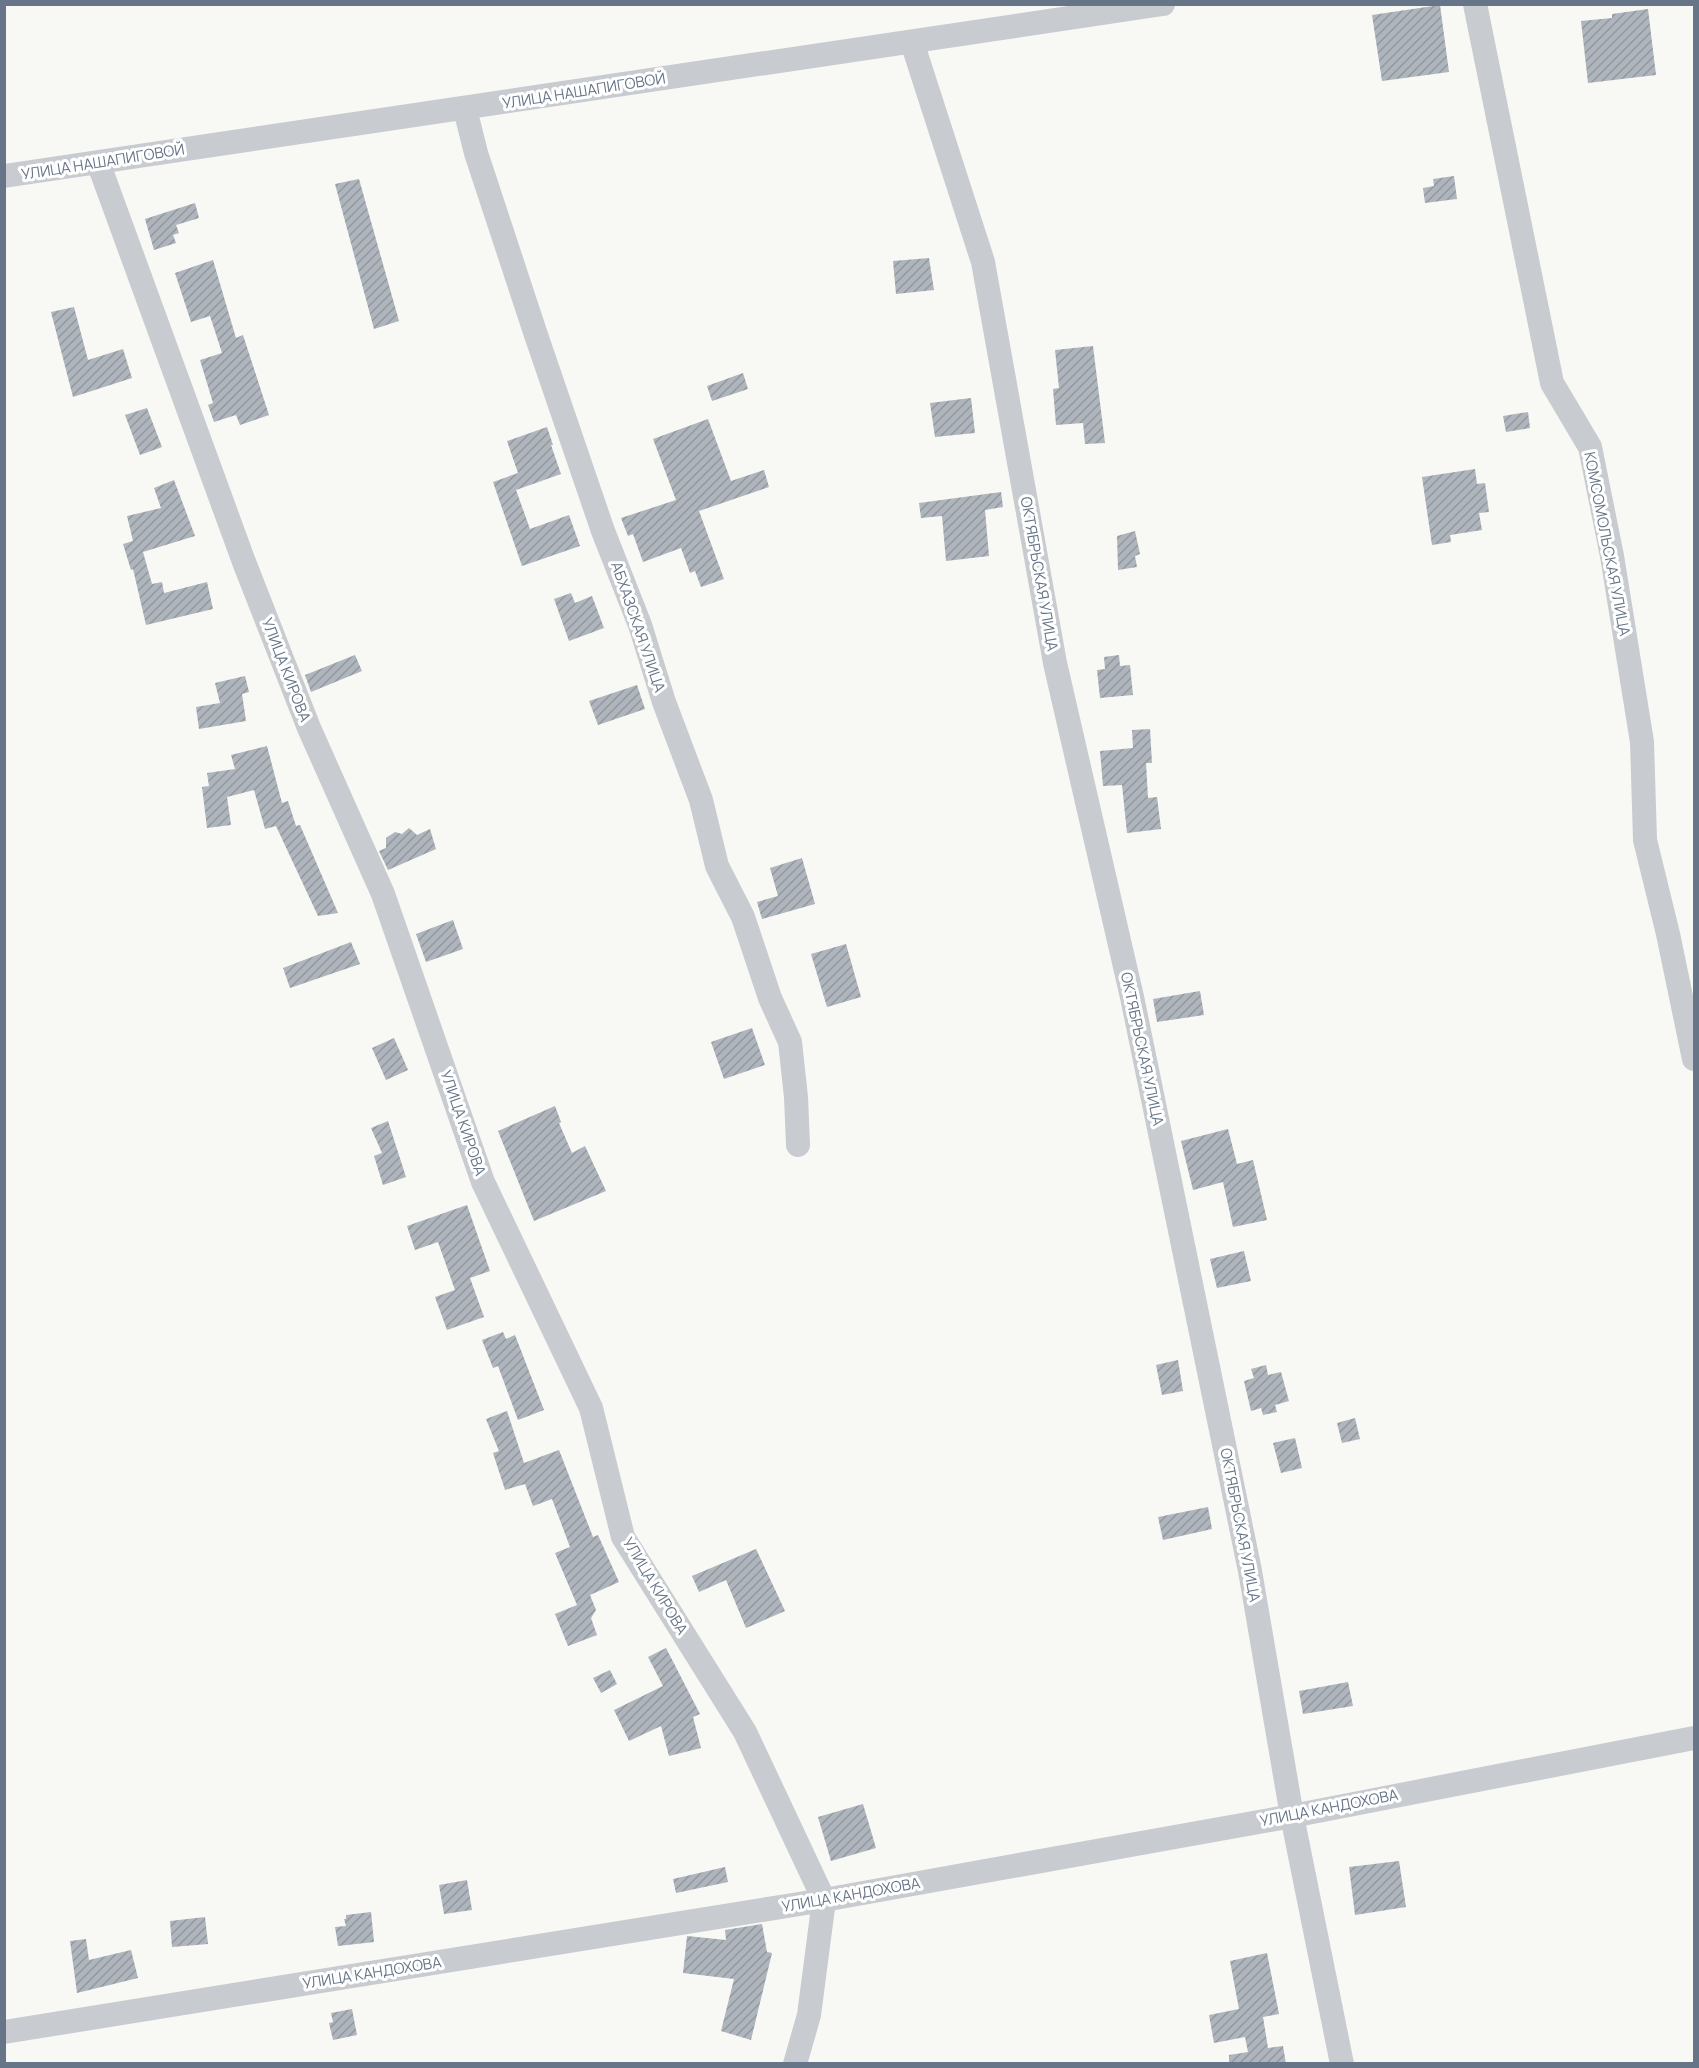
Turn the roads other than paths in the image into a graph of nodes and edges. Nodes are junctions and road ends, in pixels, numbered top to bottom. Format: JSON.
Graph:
{"nodes":[{"id":1,"x":1163,"y":4,"type":"edge"},
{"id":2,"x":1475,"y":4,"type":"edge"},
{"id":3,"x":912,"y":42,"type":"junction"},
{"id":4,"x":465,"y":109,"type":"junction"},
{"id":5,"x":98,"y":162,"type":"junction"},
{"id":6,"x":4,"y":176,"type":"edge"},
{"id":7,"x":1695,"y":1059,"type":"edge"},
{"id":8,"x":798,"y":1145,"type":"dead end"},
{"id":9,"x":1695,"y":1738,"type":"edge"},
{"id":10,"x":1292,"y":1816,"type":"junction"},
{"id":11,"x":824,"y":1900,"type":"junction"},
{"id":12,"x":4,"y":2032,"type":"edge"},
{"id":13,"x":795,"y":2064,"type":"edge"},
{"id":14,"x":1342,"y":2064,"type":"edge"}],
"edges":[{"from":1,"to":3,"type":"street","name":"УЛИЦА НАШАПИГОВОЙ"},
{"from":2,"to":7,"type":"street","name":"КОМСОМОЛЬСКАЯ УЛИЦА"},
{"from":3,"to":4,"type":"street","name":"УЛИЦА НАШАПИГОВОЙ"},
{"from":3,"to":10,"type":"street","name":"ОКТЯБРЬСКАЯ УЛИЦА"},
{"from":4,"to":5,"type":"street","name":"УЛИЦА НАШАПИГОВОЙ"},
{"from":4,"to":8,"type":"street","name":"АБХАЗСКАЯ УЛИЦА"},
{"from":5,"to":6,"type":"street","name":"УЛИЦА НАШАПИГОВОЙ"},
{"from":5,"to":11,"type":"street","name":"УЛИЦА КИРОВА"},
{"from":9,"to":10,"type":"street","name":"УЛИЦА КАНДОХОВА"},
{"from":10,"to":11,"type":"street","name":"УЛИЦА КАНДОХОВА"},
{"from":10,"to":14,"type":"street","name":"ОКТЯБРЬСКАЯ УЛИЦА"},
{"from":11,"to":12,"type":"street","name":"УЛИЦА КАНДОХОВА"},
{"from":11,"to":13,"type":"street"}]}
